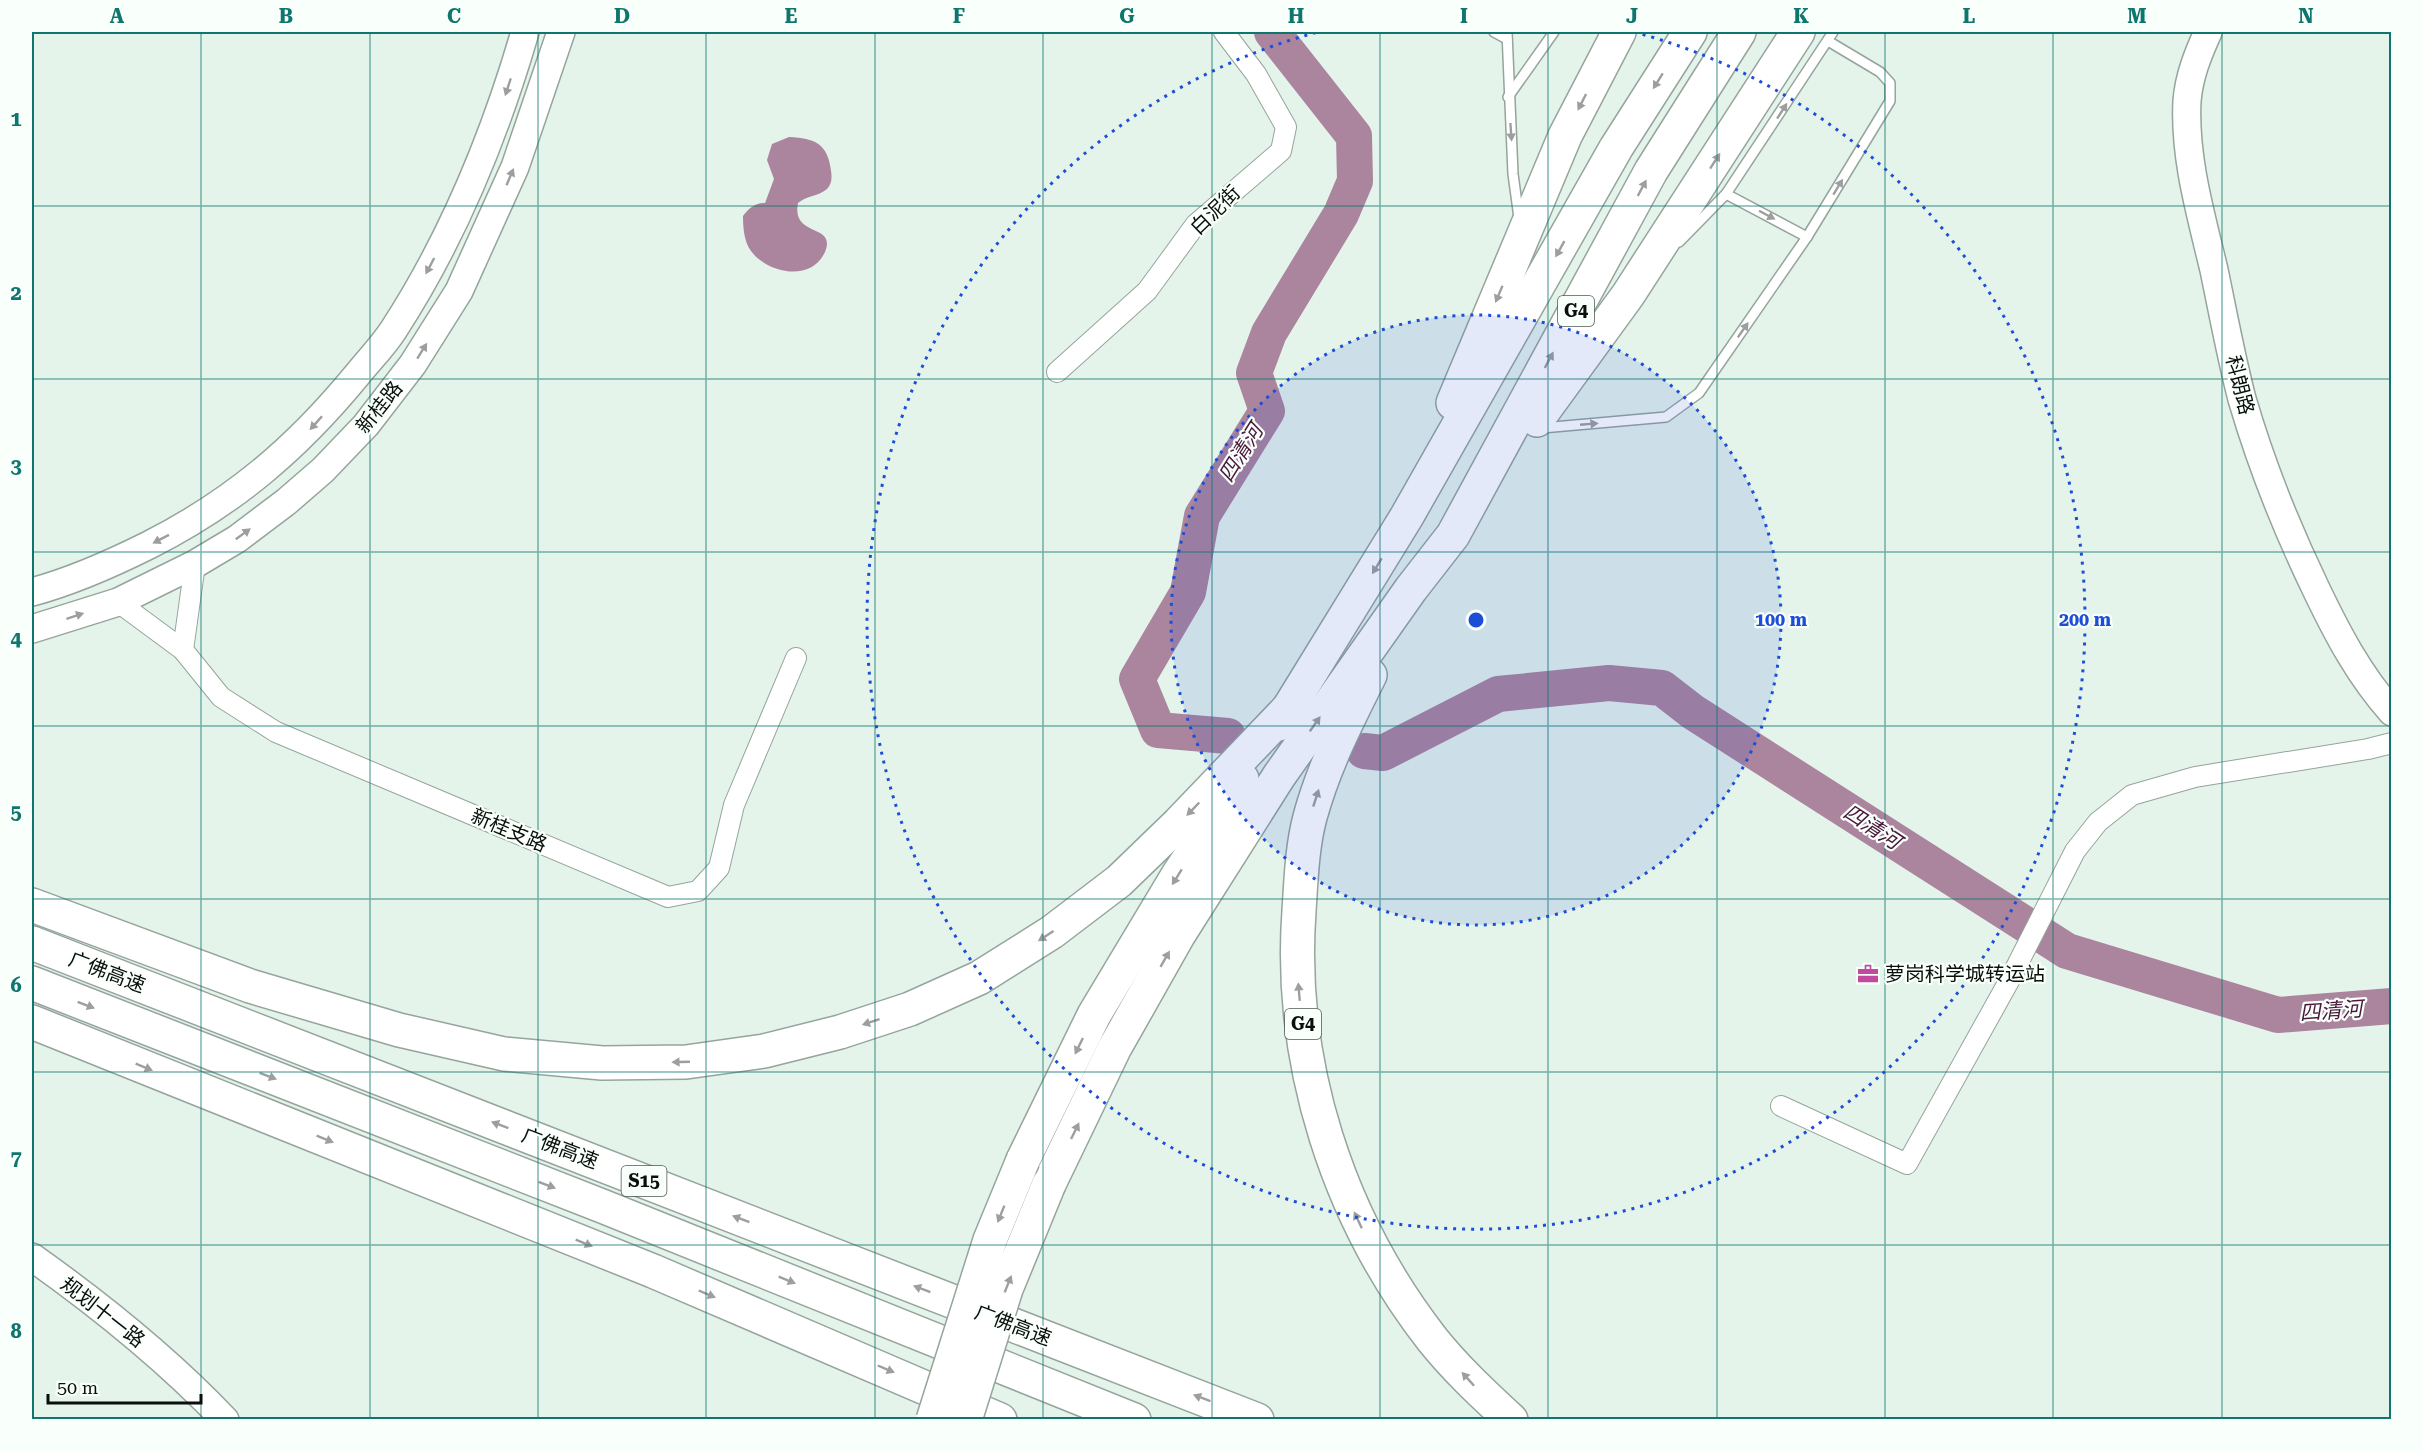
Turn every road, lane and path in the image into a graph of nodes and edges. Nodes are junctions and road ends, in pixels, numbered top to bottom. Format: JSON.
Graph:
{"nodes":[{"id":1,"x":525,"y":32,"type":"edge"},
{"id":2,"x":561,"y":32,"type":"edge"},
{"id":3,"x":1224,"y":32,"type":"edge"},
{"id":4,"x":1494,"y":32,"type":"edge"},
{"id":5,"x":1554,"y":32,"type":"edge"},
{"id":6,"x":1619,"y":32,"type":"edge"},
{"id":7,"x":1690,"y":32,"type":"edge"},
{"id":8,"x":1739,"y":32,"type":"edge"},
{"id":9,"x":1833,"y":32,"type":"edge"},
{"id":10,"x":2208,"y":32,"type":"edge"},
{"id":11,"x":1507,"y":35,"type":"edge"},
{"id":12,"x":1813,"y":36,"type":"edge"},
{"id":13,"x":1508,"y":98,"type":"junction"},
{"id":14,"x":1726,"y":194,"type":"junction"},
{"id":15,"x":1807,"y":237,"type":"junction"},
{"id":16,"x":1522,"y":240,"type":"junction"},
{"id":17,"x":1628,"y":295,"type":"junction"},
{"id":18,"x":1057,"y":372,"type":"dead end"},
{"id":19,"x":1530,"y":429,"type":"junction"},
{"id":20,"x":1407,"y":516,"type":"junction"},
{"id":21,"x":1453,"y":536,"type":"junction"},
{"id":22,"x":195,"y":564,"type":"junction"},
{"id":23,"x":1411,"y":589,"type":"junction"},
{"id":24,"x":32,"y":592,"type":"edge"},
{"id":25,"x":118,"y":602,"type":"junction"},
{"id":26,"x":32,"y":629,"type":"edge"},
{"id":27,"x":183,"y":650,"type":"junction"},
{"id":28,"x":796,"y":658,"type":"dead end"},
{"id":29,"x":1291,"y":706,"type":"junction"},
{"id":30,"x":2391,"y":712,"type":"edge"},
{"id":31,"x":2391,"y":743,"type":"edge"},
{"id":32,"x":32,"y":905,"type":"edge"},
{"id":33,"x":32,"y":943,"type":"edge"},
{"id":34,"x":32,"y":983,"type":"edge"},
{"id":35,"x":32,"y":1022,"type":"edge"},
{"id":36,"x":1781,"y":1107,"type":"dead end"},
{"id":37,"x":32,"y":1257,"type":"edge"},
{"id":38,"x":225,"y":1419,"type":"edge"},
{"id":39,"x":933,"y":1419,"type":"edge"},
{"id":40,"x":965,"y":1419,"type":"edge"},
{"id":41,"x":1000,"y":1419,"type":"edge"},
{"id":42,"x":1134,"y":1419,"type":"edge"},
{"id":43,"x":1257,"y":1419,"type":"edge"},
{"id":44,"x":1511,"y":1419,"type":"edge"}],
"edges":[{"from":1,"to":24,"type":"street","name":"新桂路","one_way":true},
{"from":22,"to":2,"type":"street","name":"新桂路","one_way":true},
{"from":3,"to":18,"type":"street","name":"白泥街"},
{"from":4,"to":11,"type":"lane"},
{"from":5,"to":13,"type":"lane"},
{"from":6,"to":16,"type":"highway","one_way":true},
{"from":7,"to":20,"type":"highway","number":"G4","one_way":true},
{"from":21,"to":8,"type":"highway","number":"G4","one_way":true},
{"from":9,"to":12,"type":"lane"},
{"from":10,"to":30,"type":"street","name":"科朗路"},
{"from":11,"to":13,"type":"lane"},
{"from":14,"to":12,"type":"lane","one_way":true},
{"from":15,"to":12,"type":"lane","one_way":true},
{"from":17,"to":12,"type":"highway","one_way":true},
{"from":13,"to":16,"type":"lane","one_way":true},
{"from":14,"to":15,"type":"lane","one_way":true},
{"from":14,"to":17,"type":"lane"},
{"from":19,"to":15,"type":"lane","one_way":true},
{"from":16,"to":20,"type":"highway","one_way":true},
{"from":17,"to":19,"type":"highway"},
{"from":19,"to":21,"type":"highway"},
{"from":20,"to":29,"type":"highway","number":"G4","one_way":true},
{"from":21,"to":23,"type":"highway","number":"G4"},
{"from":22,"to":25,"type":"street","name":"新桂路"},
{"from":22,"to":27,"type":"street"},
{"from":40,"to":23,"type":"highway","one_way":true,"bridge":true},
{"from":44,"to":23,"type":"highway","number":"G4","one_way":true},
{"from":26,"to":25,"type":"street","name":"新桂路","one_way":true},
{"from":25,"to":27,"type":"street","name":"新桂支路"},
{"from":27,"to":28,"type":"street","name":"新桂支路"},
{"from":29,"to":32,"type":"highway","one_way":true},
{"from":29,"to":39,"type":"highway","number":"G4","one_way":true,"bridge":true},
{"from":31,"to":36,"type":"street"},
{"from":43,"to":33,"type":"highway","name":"广佛高速","number":"S15","one_way":true},
{"from":34,"to":42,"type":"highway","name":"广佛高速","number":"S15","one_way":true},
{"from":35,"to":41,"type":"highway","one_way":true},
{"from":37,"to":38,"type":"street","name":"规划十一路"}]}
